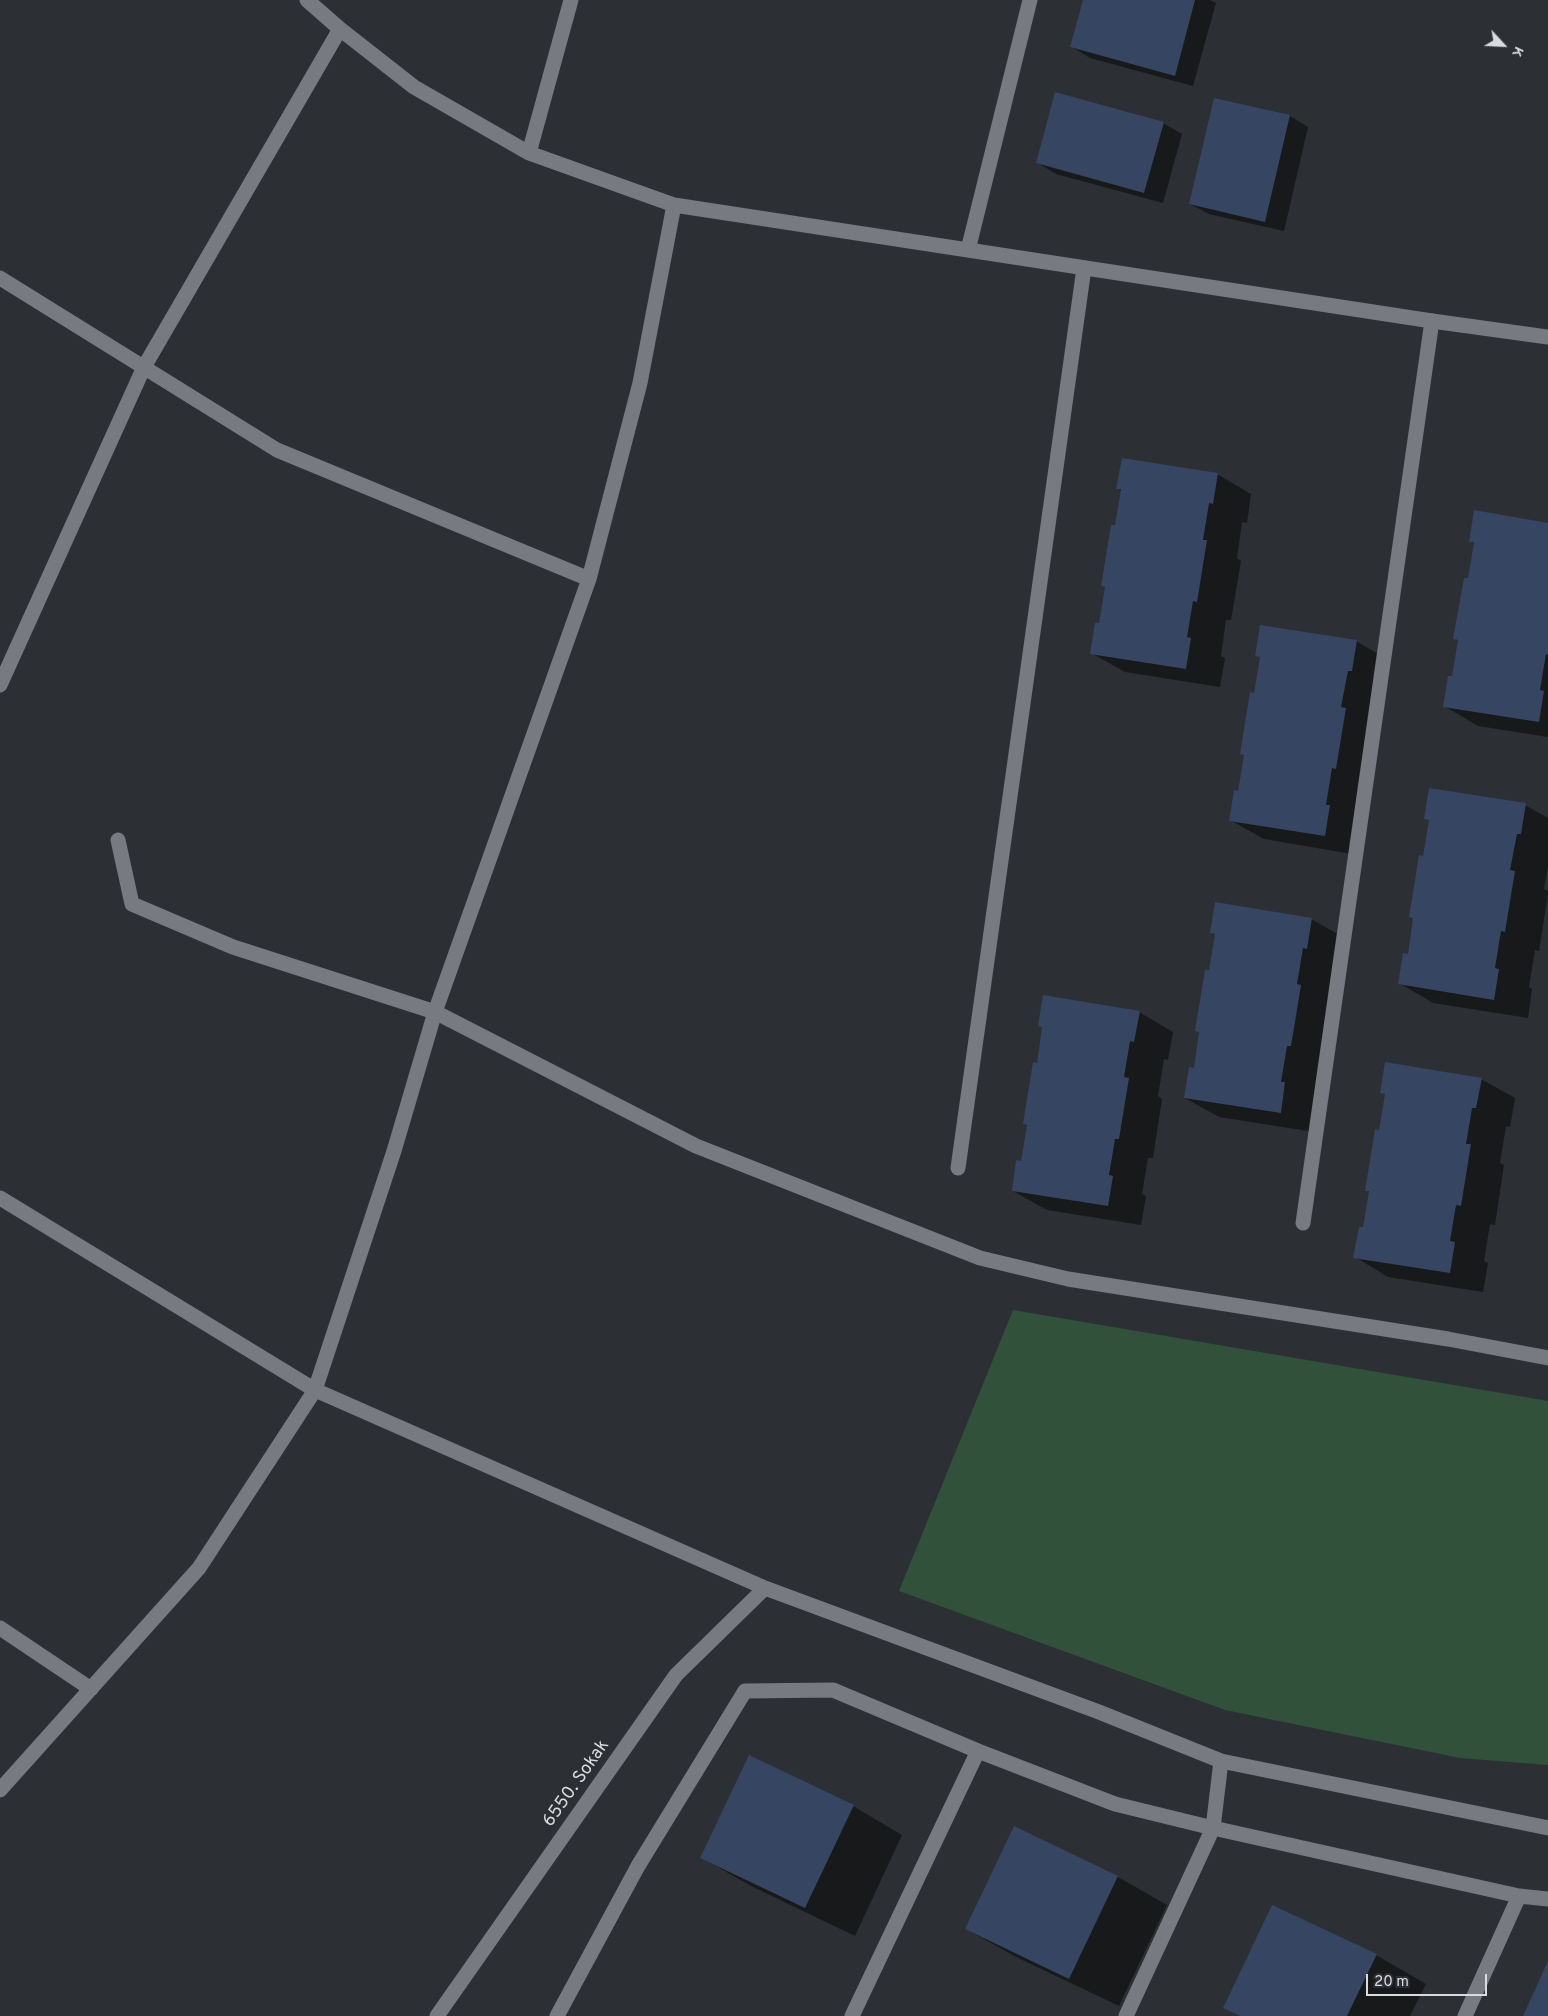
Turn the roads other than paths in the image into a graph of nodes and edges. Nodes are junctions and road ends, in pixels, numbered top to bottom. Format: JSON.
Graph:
{"nodes":[{"id":1,"x":306,"y":0,"type":"edge"},
{"id":2,"x":570,"y":0,"type":"edge"},
{"id":3,"x":1030,"y":0,"type":"edge"},
{"id":4,"x":340,"y":29,"type":"junction"},
{"id":5,"x":528,"y":153,"type":"junction"},
{"id":6,"x":674,"y":204,"type":"junction"},
{"id":7,"x":968,"y":250,"type":"junction"},
{"id":8,"x":1084,"y":268,"type":"junction"},
{"id":9,"x":0,"y":278,"type":"edge"},
{"id":10,"x":1432,"y":321,"type":"junction"},
{"id":11,"x":1548,"y":337,"type":"edge"},
{"id":12,"x":144,"y":367,"type":"junction"},
{"id":13,"x":588,"y":578,"type":"junction"},
{"id":14,"x":0,"y":685,"type":"edge"},
{"id":15,"x":118,"y":840,"type":"dead end"},
{"id":16,"x":435,"y":1012,"type":"junction"},
{"id":17,"x":958,"y":1168,"type":"dead end"},
{"id":18,"x":0,"y":1198,"type":"edge"},
{"id":19,"x":1303,"y":1223,"type":"dead end"},
{"id":20,"x":1548,"y":1358,"type":"edge"},
{"id":21,"x":315,"y":1390,"type":"junction"},
{"id":22,"x":765,"y":1588,"type":"junction"},
{"id":23,"x":0,"y":1628,"type":"edge"},
{"id":24,"x":91,"y":1689,"type":"junction"},
{"id":25,"x":978,"y":1751,"type":"junction"},
{"id":26,"x":1221,"y":1761,"type":"junction"},
{"id":27,"x":0,"y":1790,"type":"edge"},
{"id":28,"x":1213,"y":1828,"type":"junction"},
{"id":29,"x":1548,"y":1828,"type":"edge"},
{"id":30,"x":1519,"y":1896,"type":"junction"},
{"id":31,"x":1548,"y":1899,"type":"edge"},
{"id":32,"x":437,"y":2016,"type":"edge"},
{"id":33,"x":557,"y":2016,"type":"edge"},
{"id":34,"x":852,"y":2016,"type":"edge"},
{"id":35,"x":1126,"y":2016,"type":"edge"},
{"id":36,"x":1465,"y":2016,"type":"edge"}],
"edges":[{"from":1,"to":4,"type":"street"},
{"from":2,"to":5,"type":"street"},
{"from":3,"to":7,"type":"street"},
{"from":4,"to":5,"type":"street"},
{"from":4,"to":12,"type":"street"},
{"from":5,"to":6,"type":"street"},
{"from":6,"to":7,"type":"street"},
{"from":6,"to":13,"type":"street"},
{"from":7,"to":8,"type":"street"},
{"from":8,"to":10,"type":"street"},
{"from":8,"to":17,"type":"street"},
{"from":9,"to":12,"type":"street"},
{"from":10,"to":11,"type":"street"},
{"from":10,"to":19,"type":"street"},
{"from":12,"to":13,"type":"street"},
{"from":12,"to":14,"type":"street"},
{"from":13,"to":16,"type":"street"},
{"from":15,"to":16,"type":"street"},
{"from":16,"to":20,"type":"street"},
{"from":16,"to":21,"type":"street"},
{"from":18,"to":21,"type":"street"},
{"from":21,"to":22,"type":"street"},
{"from":21,"to":24,"type":"street"},
{"from":22,"to":26,"type":"street"},
{"from":22,"to":32,"type":"street","name":"6550. Sokak"},
{"from":23,"to":24,"type":"street"},
{"from":24,"to":27,"type":"street"},
{"from":25,"to":28,"type":"street"},
{"from":25,"to":33,"type":"street"},
{"from":25,"to":34,"type":"street"},
{"from":26,"to":28,"type":"street"},
{"from":26,"to":29,"type":"street"},
{"from":28,"to":30,"type":"street"},
{"from":28,"to":35,"type":"street"},
{"from":30,"to":31,"type":"street"},
{"from":30,"to":36,"type":"street"}]}
